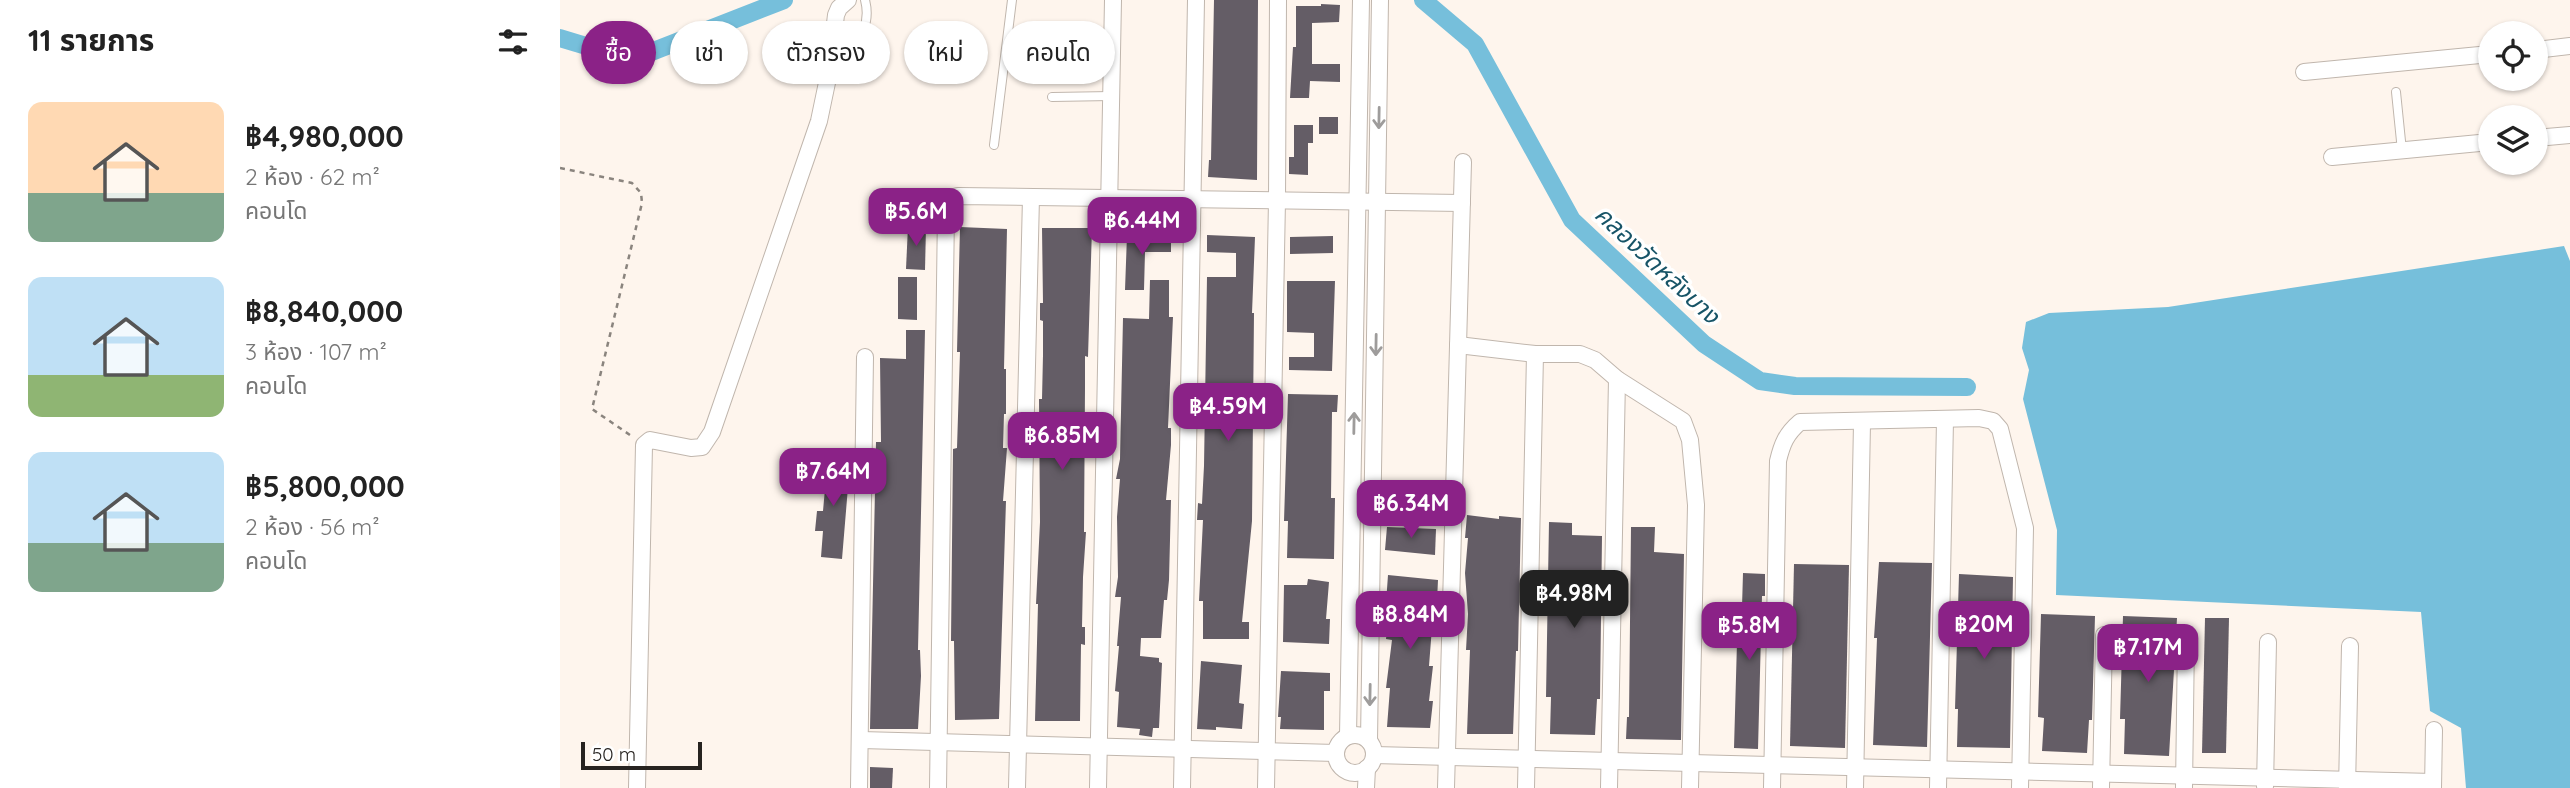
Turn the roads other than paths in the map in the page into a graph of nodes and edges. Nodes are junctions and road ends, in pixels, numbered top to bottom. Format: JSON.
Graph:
{"nodes":[{"id":1,"x":848,"y":0,"type":"edge"},
{"id":2,"x":865,"y":0,"type":"edge"},
{"id":3,"x":1012,"y":0,"type":"edge"},
{"id":4,"x":1113,"y":0,"type":"edge"},
{"id":5,"x":1196,"y":0,"type":"edge"},
{"id":6,"x":1278,"y":0,"type":"edge"},
{"id":7,"x":1361,"y":0,"type":"edge"},
{"id":8,"x":1380,"y":0,"type":"edge"},
{"id":9,"x":866,"y":21,"type":"edge"},
{"id":10,"x":2570,"y":46,"type":"edge"},
{"id":11,"x":2548,"y":49,"type":"edge"},
{"id":12,"x":2478,"y":55,"type":"edge"},
{"id":13,"x":2304,"y":72,"type":"dead end"},
{"id":14,"x":1380,"y":73,"type":"junction"},
{"id":15,"x":1361,"y":75,"type":"junction"},
{"id":16,"x":2396,"y":92,"type":"dead end"},
{"id":17,"x":1111,"y":96,"type":"junction"},
{"id":18,"x":1052,"y":97,"type":"dead end"},
{"id":19,"x":2570,"y":135,"type":"edge"},
{"id":20,"x":2548,"y":137,"type":"edge"},
{"id":21,"x":2478,"y":143,"type":"edge"},
{"id":22,"x":994,"y":145,"type":"dead end"},
{"id":23,"x":2402,"y":151,"type":"junction"},
{"id":24,"x":2332,"y":157,"type":"dead end"},
{"id":25,"x":1463,"y":162,"type":"dead end"},
{"id":26,"x":1031,"y":197,"type":"junction"},
{"id":27,"x":1110,"y":198,"type":"junction"},
{"id":28,"x":1192,"y":199,"type":"junction"},
{"id":29,"x":1277,"y":200,"type":"junction"},
{"id":30,"x":1359,"y":201,"type":"junction"},
{"id":31,"x":1378,"y":202,"type":"junction"},
{"id":32,"x":1462,"y":203,"type":"junction"},
{"id":33,"x":1458,"y":345,"type":"junction"},
{"id":34,"x":1535,"y":354,"type":"junction"},
{"id":35,"x":865,"y":357,"type":"dead end"},
{"id":36,"x":1617,"y":379,"type":"junction"},
{"id":37,"x":1945,"y":420,"type":"junction"},
{"id":38,"x":1862,"y":423,"type":"junction"},
{"id":39,"x":1373,"y":470,"type":"junction"},
{"id":40,"x":1353,"y":472,"type":"junction"},
{"id":41,"x":2104,"y":635,"type":"dead end"},
{"id":42,"x":2186,"y":639,"type":"dead end"},
{"id":43,"x":2268,"y":642,"type":"dead end"},
{"id":44,"x":2350,"y":646,"type":"dead end"},
{"id":45,"x":2434,"y":730,"type":"dead end"},
{"id":46,"x":1348,"y":736,"type":"junction"},
{"id":47,"x":861,"y":740,"type":"junction"},
{"id":48,"x":940,"y":742,"type":"junction"},
{"id":49,"x":1018,"y":744,"type":"junction"},
{"id":50,"x":1098,"y":747,"type":"junction"},
{"id":51,"x":1182,"y":749,"type":"junction"},
{"id":52,"x":1266,"y":751,"type":"junction"},
{"id":53,"x":1336,"y":753,"type":"junction"},
{"id":54,"x":1370,"y":755,"type":"junction"},
{"id":55,"x":1446,"y":757,"type":"junction"},
{"id":56,"x":1527,"y":759,"type":"junction"},
{"id":57,"x":1609,"y":761,"type":"junction"},
{"id":58,"x":1691,"y":763,"type":"junction"},
{"id":59,"x":1772,"y":765,"type":"junction"},
{"id":60,"x":1855,"y":767,"type":"junction"},
{"id":61,"x":1938,"y":769,"type":"junction"},
{"id":62,"x":1348,"y":780,"type":"edge"},
{"id":63,"x":2021,"y":780,"type":"edge"},
{"id":64,"x":2101,"y":781,"type":"edge"},
{"id":65,"x":2184,"y":782,"type":"edge"},
{"id":66,"x":2265,"y":783,"type":"edge"},
{"id":67,"x":2347,"y":784,"type":"edge"},
{"id":68,"x":2433,"y":785,"type":"edge"},
{"id":69,"x":637,"y":788,"type":"edge"},
{"id":70,"x":859,"y":788,"type":"edge"},
{"id":71,"x":938,"y":788,"type":"edge"},
{"id":72,"x":1017,"y":788,"type":"edge"},
{"id":73,"x":1098,"y":788,"type":"edge"},
{"id":74,"x":1182,"y":788,"type":"edge"},
{"id":75,"x":1266,"y":788,"type":"edge"},
{"id":76,"x":1366,"y":788,"type":"edge"},
{"id":77,"x":1446,"y":788,"type":"edge"},
{"id":78,"x":1526,"y":788,"type":"edge"},
{"id":79,"x":1609,"y":788,"type":"edge"},
{"id":80,"x":1690,"y":788,"type":"edge"},
{"id":81,"x":1772,"y":788,"type":"edge"},
{"id":82,"x":1855,"y":788,"type":"edge"},
{"id":83,"x":1938,"y":788,"type":"edge"}],
"edges":[{"from":1,"to":69,"type":"street"},
{"from":2,"to":9,"type":"lane"},
{"from":3,"to":22,"type":"lane"},
{"from":4,"to":17,"type":"street"},
{"from":5,"to":28,"type":"street"},
{"from":6,"to":29,"type":"street"},
{"from":7,"to":15,"type":"street"},
{"from":8,"to":14,"type":"street"},
{"from":10,"to":11,"type":"street"},
{"from":12,"to":13,"type":"street"},
{"from":14,"to":15,"type":"street"},
{"from":14,"to":31,"type":"street","one_way":true},
{"from":15,"to":30,"type":"street"},
{"from":16,"to":23,"type":"lane"},
{"from":17,"to":18,"type":"lane"},
{"from":17,"to":27,"type":"street"},
{"from":19,"to":20,"type":"street"},
{"from":21,"to":23,"type":"street"},
{"from":23,"to":24,"type":"street"},
{"from":25,"to":32,"type":"street"},
{"from":26,"to":27,"type":"street"},
{"from":26,"to":48,"type":"street"},
{"from":26,"to":49,"type":"street"},
{"from":27,"to":28,"type":"street"},
{"from":27,"to":50,"type":"street"},
{"from":28,"to":29,"type":"street"},
{"from":28,"to":51,"type":"street"},
{"from":29,"to":30,"type":"street"},
{"from":29,"to":52,"type":"street"},
{"from":30,"to":31,"type":"street"},
{"from":40,"to":30,"type":"street","one_way":true},
{"from":31,"to":32,"type":"street"},
{"from":31,"to":39,"type":"street","one_way":true},
{"from":32,"to":33,"type":"street"},
{"from":33,"to":34,"type":"street"},
{"from":33,"to":55,"type":"street"},
{"from":34,"to":36,"type":"street"},
{"from":34,"to":56,"type":"street"},
{"from":35,"to":47,"type":"street"},
{"from":36,"to":57,"type":"street"},
{"from":36,"to":58,"type":"street"},
{"from":37,"to":38,"type":"street"},
{"from":37,"to":61,"type":"street"},
{"from":37,"to":63,"type":"street"},
{"from":38,"to":59,"type":"street"},
{"from":38,"to":60,"type":"street"},
{"from":39,"to":40,"type":"street"},
{"from":39,"to":54,"type":"street","one_way":true},
{"from":40,"to":46,"type":"street"},
{"from":41,"to":64,"type":"street"},
{"from":42,"to":65,"type":"street"},
{"from":43,"to":66,"type":"street"},
{"from":44,"to":67,"type":"street"},
{"from":45,"to":68,"type":"street"},
{"from":46,"to":53,"type":"street"},
{"from":46,"to":54,"type":"street"},
{"from":47,"to":48,"type":"street"},
{"from":47,"to":70,"type":"street"},
{"from":48,"to":49,"type":"street"},
{"from":48,"to":71,"type":"street"},
{"from":49,"to":50,"type":"street"},
{"from":49,"to":72,"type":"street"},
{"from":50,"to":51,"type":"street"},
{"from":50,"to":73,"type":"street"},
{"from":51,"to":52,"type":"street"},
{"from":51,"to":74,"type":"street"},
{"from":52,"to":53,"type":"street"},
{"from":52,"to":75,"type":"street"},
{"from":53,"to":62,"type":"street"},
{"from":54,"to":55,"type":"street"},
{"from":54,"to":62,"type":"street"},
{"from":54,"to":76,"type":"street"},
{"from":55,"to":56,"type":"street"},
{"from":55,"to":77,"type":"street"},
{"from":56,"to":57,"type":"street"},
{"from":56,"to":78,"type":"street"},
{"from":57,"to":58,"type":"street"},
{"from":57,"to":79,"type":"street"},
{"from":58,"to":59,"type":"street"},
{"from":58,"to":80,"type":"street"},
{"from":59,"to":60,"type":"street"},
{"from":59,"to":81,"type":"street"},
{"from":60,"to":61,"type":"street"},
{"from":60,"to":82,"type":"street"},
{"from":61,"to":63,"type":"street"},
{"from":61,"to":83,"type":"street"},
{"from":63,"to":64,"type":"street"},
{"from":64,"to":65,"type":"street"},
{"from":65,"to":66,"type":"street"},
{"from":66,"to":67,"type":"street"},
{"from":67,"to":68,"type":"street"}]}
